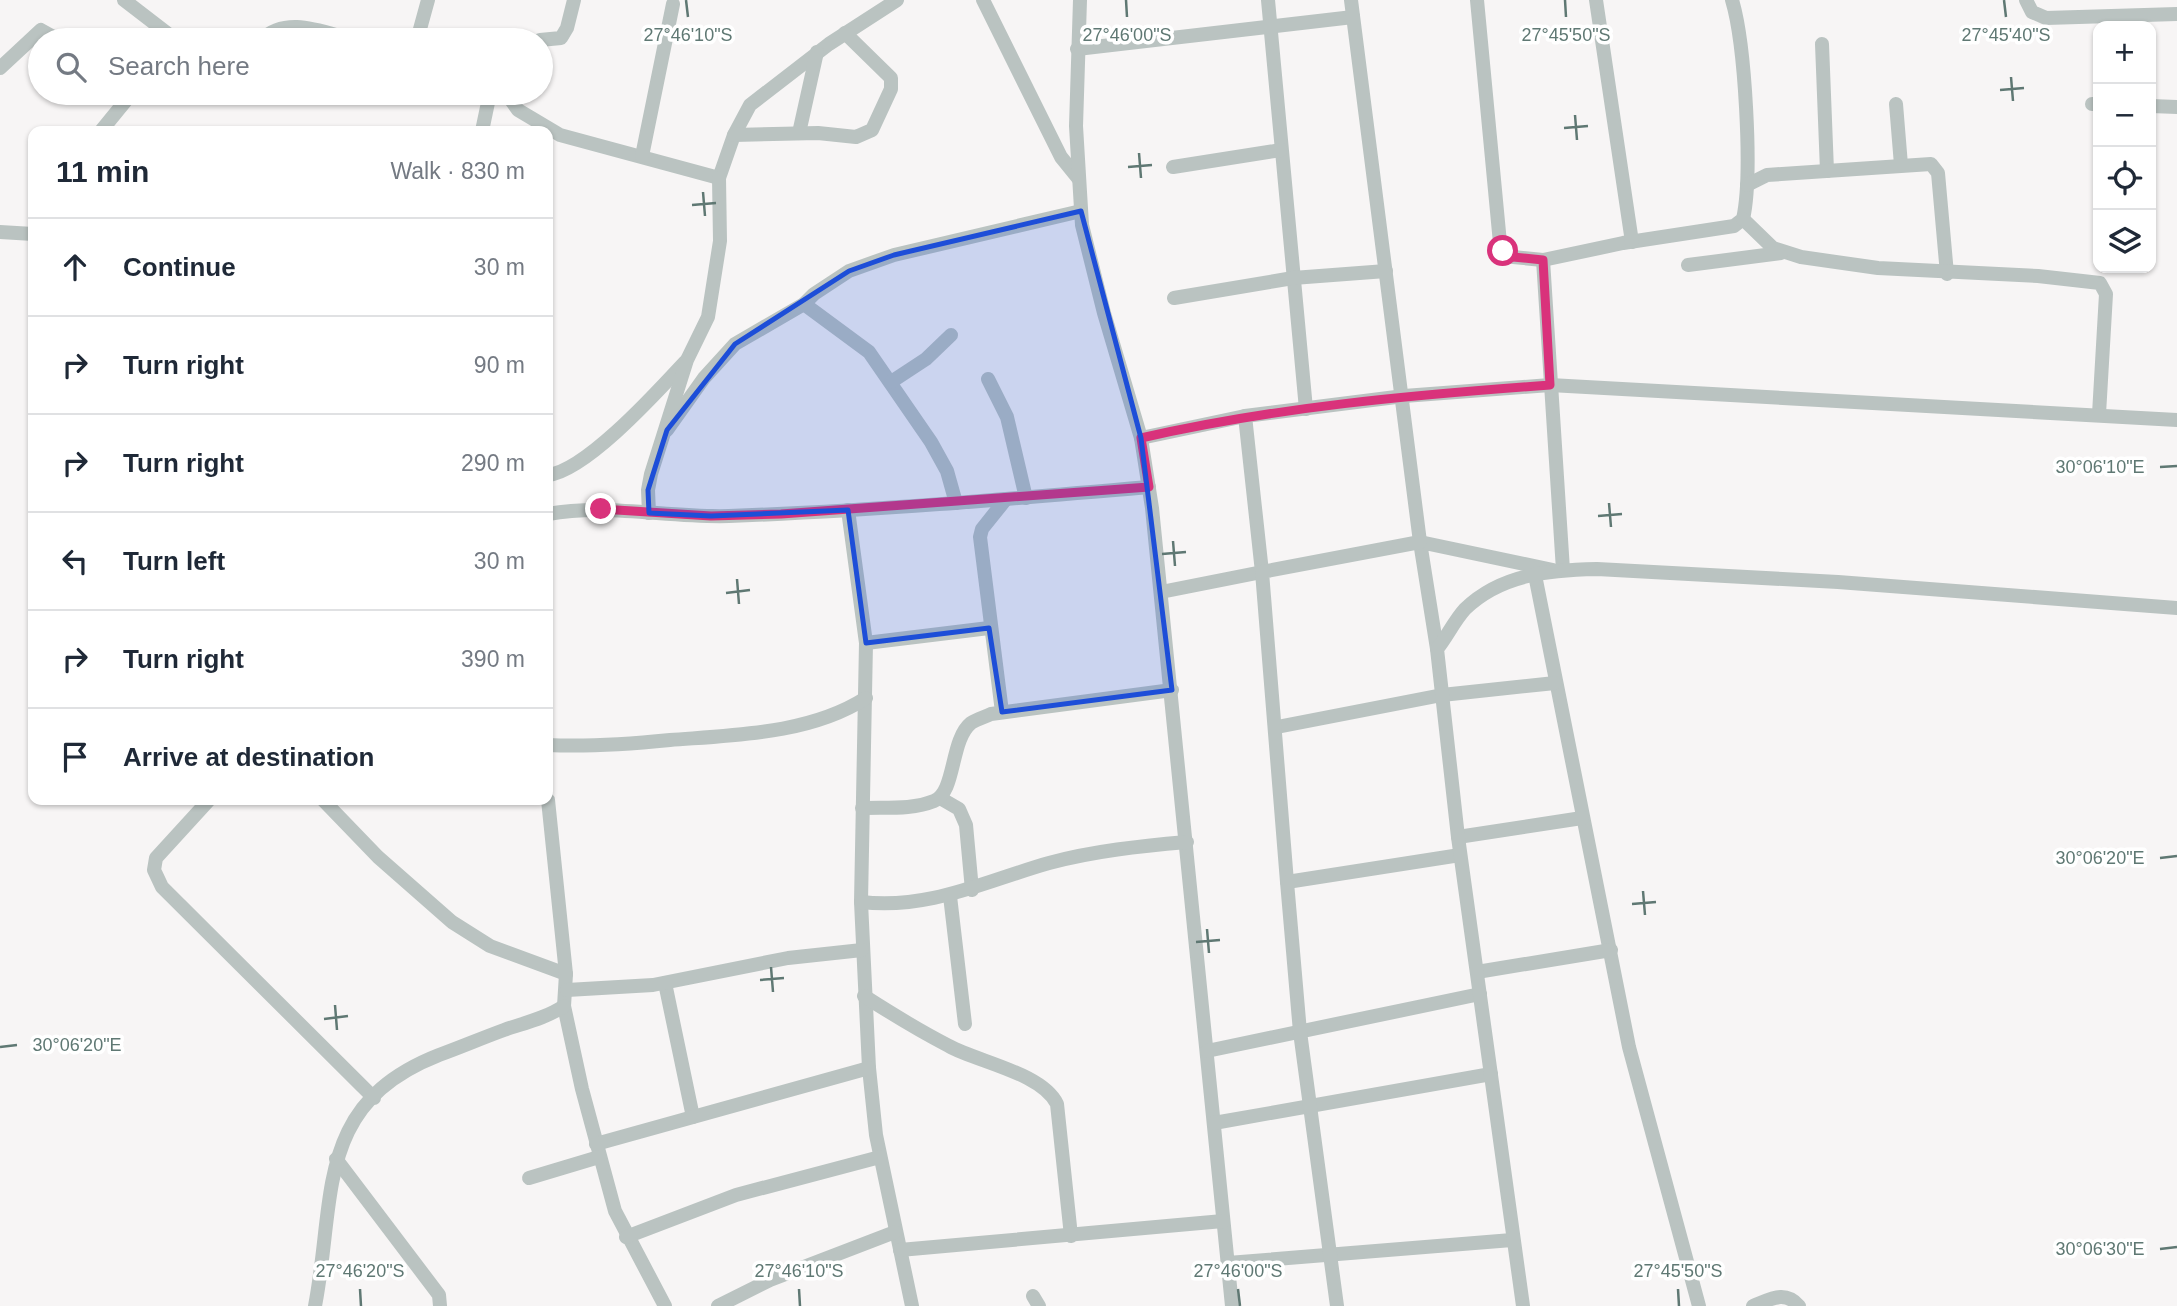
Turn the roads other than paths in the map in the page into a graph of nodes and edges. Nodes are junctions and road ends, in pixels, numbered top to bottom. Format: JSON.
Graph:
{"nodes":[{"id":1,"x":124,"y":0,"type":"edge"},
{"id":2,"x":428,"y":0,"type":"edge"},
{"id":3,"x":574,"y":0,"type":"edge"},
{"id":4,"x":897,"y":0,"type":"edge"},
{"id":5,"x":983,"y":0,"type":"edge"},
{"id":6,"x":1080,"y":0,"type":"edge"},
{"id":7,"x":1268,"y":0,"type":"edge"},
{"id":8,"x":1351,"y":0,"type":"edge"},
{"id":9,"x":1477,"y":0,"type":"edge"},
{"id":10,"x":1596,"y":0,"type":"edge"},
{"id":11,"x":1732,"y":0,"type":"edge"},
{"id":12,"x":2026,"y":0,"type":"edge"},
{"id":13,"x":673,"y":4,"type":"dead end"},
{"id":14,"x":2177,"y":14,"type":"edge"},
{"id":15,"x":1353,"y":17,"type":"junction"},
{"id":16,"x":1270,"y":26,"type":"junction"},
{"id":17,"x":158,"y":28,"type":"edge"},
{"id":18,"x":279,"y":28,"type":"edge"},
{"id":19,"x":308,"y":28,"type":"edge"},
{"id":20,"x":420,"y":28,"type":"edge"},
{"id":21,"x":845,"y":33,"type":"junction"},
{"id":22,"x":553,"y":39,"type":"edge"},
{"id":23,"x":28,"y":42,"type":"edge"},
{"id":24,"x":1822,"y":44,"type":"dead end"},
{"id":25,"x":1077,"y":49,"type":"junction"},
{"id":26,"x":817,"y":52,"type":"junction"},
{"id":27,"x":0,"y":68,"type":"edge"},
{"id":28,"x":1896,"y":104,"type":"dead end"},
{"id":29,"x":121,"y":105,"type":"edge"},
{"id":30,"x":487,"y":105,"type":"edge"},
{"id":31,"x":514,"y":105,"type":"edge"},
{"id":32,"x":519,"y":105,"type":"edge"},
{"id":33,"x":2156,"y":106,"type":"edge"},
{"id":34,"x":2177,"y":107,"type":"edge"},
{"id":35,"x":518,"y":110,"type":"junction"},
{"id":36,"x":105,"y":126,"type":"edge"},
{"id":37,"x":483,"y":126,"type":"edge"},
{"id":38,"x":545,"y":126,"type":"edge"},
{"id":39,"x":553,"y":131,"type":"edge"},
{"id":40,"x":799,"y":133,"type":"junction"},
{"id":41,"x":734,"y":135,"type":"junction"},
{"id":42,"x":1281,"y":150,"type":"junction"},
{"id":43,"x":642,"y":156,"type":"junction"},
{"id":44,"x":1901,"y":165,"type":"junction"},
{"id":45,"x":1173,"y":167,"type":"dead end"},
{"id":46,"x":1827,"y":171,"type":"junction"},
{"id":47,"x":719,"y":178,"type":"junction"},
{"id":48,"x":1078,"y":178,"type":"junction"},
{"id":49,"x":1746,"y":184,"type":"junction"},
{"id":50,"x":1081,"y":211,"type":"junction"},
{"id":51,"x":1743,"y":219,"type":"junction"},
{"id":52,"x":0,"y":232,"type":"edge"},
{"id":53,"x":28,"y":234,"type":"edge"},
{"id":54,"x":1632,"y":242,"type":"junction"},
{"id":55,"x":1782,"y":253,"type":"junction"},
{"id":56,"x":1543,"y":260,"type":"junction"},
{"id":57,"x":1688,"y":265,"type":"dead end"},
{"id":58,"x":1386,"y":271,"type":"junction"},
{"id":59,"x":1947,"y":274,"type":"junction"},
{"id":60,"x":1293,"y":278,"type":"junction"},
{"id":61,"x":1174,"y":298,"type":"dead end"},
{"id":62,"x":804,"y":304,"type":"junction"},
{"id":63,"x":951,"y":335,"type":"dead end"},
{"id":64,"x":687,"y":360,"type":"junction"},
{"id":65,"x":988,"y":379,"type":"dead end"},
{"id":66,"x":891,"y":382,"type":"junction"},
{"id":67,"x":1550,"y":385,"type":"junction"},
{"id":68,"x":1404,"y":396,"type":"junction"},
{"id":69,"x":1306,"y":409,"type":"junction"},
{"id":70,"x":2099,"y":414,"type":"junction"},
{"id":71,"x":1245,"y":416,"type":"junction"},
{"id":72,"x":2177,"y":420,"type":"edge"},
{"id":73,"x":667,"y":429,"type":"junction"},
{"id":74,"x":1141,"y":438,"type":"junction"},
{"id":75,"x":553,"y":473,"type":"edge"},
{"id":76,"x":1149,"y":487,"type":"junction"},
{"id":77,"x":1026,"y":498,"type":"junction"},
{"id":78,"x":1006,"y":499,"type":"junction"},
{"id":79,"x":956,"y":503,"type":"junction"},
{"id":80,"x":848,"y":510,"type":"junction"},
{"id":81,"x":649,"y":513,"type":"junction"},
{"id":82,"x":553,"y":514,"type":"edge"},
{"id":83,"x":1420,"y":542,"type":"junction"},
{"id":84,"x":1560,"y":570,"type":"junction"},
{"id":85,"x":1262,"y":572,"type":"junction"},
{"id":86,"x":1535,"y":575,"type":"junction"},
{"id":87,"x":1161,"y":592,"type":"junction"},
{"id":88,"x":2177,"y":608,"type":"edge"},
{"id":89,"x":989,"y":628,"type":"junction"},
{"id":90,"x":866,"y":643,"type":"junction"},
{"id":91,"x":1437,"y":649,"type":"junction"},
{"id":92,"x":1555,"y":683,"type":"junction"},
{"id":93,"x":1172,"y":690,"type":"junction"},
{"id":94,"x":1441,"y":695,"type":"junction"},
{"id":95,"x":866,"y":698,"type":"junction"},
{"id":96,"x":1002,"y":712,"type":"junction"},
{"id":97,"x":1276,"y":727,"type":"junction"},
{"id":98,"x":553,"y":745,"type":"edge"},
{"id":99,"x":940,"y":798,"type":"junction"},
{"id":100,"x":204,"y":805,"type":"edge"},
{"id":101,"x":328,"y":805,"type":"edge"},
{"id":102,"x":549,"y":805,"type":"edge"},
{"id":103,"x":862,"y":808,"type":"junction"},
{"id":104,"x":1582,"y":818,"type":"junction"},
{"id":105,"x":1458,"y":837,"type":"junction"},
{"id":106,"x":1187,"y":842,"type":"junction"},
{"id":107,"x":1460,"y":855,"type":"junction"},
{"id":108,"x":1287,"y":882,"type":"junction"},
{"id":109,"x":972,"y":890,"type":"junction"},
{"id":110,"x":950,"y":896,"type":"junction"},
{"id":111,"x":861,"y":902,"type":"junction"},
{"id":112,"x":862,"y":950,"type":"junction"},
{"id":113,"x":1611,"y":950,"type":"junction"},
{"id":114,"x":1477,"y":972,"type":"junction"},
{"id":115,"x":566,"y":974,"type":"junction"},
{"id":116,"x":665,"y":983,"type":"junction"},
{"id":117,"x":567,"y":990,"type":"junction"},
{"id":118,"x":1480,"y":995,"type":"junction"},
{"id":119,"x":864,"y":996,"type":"junction"},
{"id":120,"x":564,"y":1006,"type":"junction"},
{"id":121,"x":965,"y":1024,"type":"dead end"},
{"id":122,"x":1300,"y":1032,"type":"junction"},
{"id":123,"x":1207,"y":1051,"type":"junction"},
{"id":124,"x":869,"y":1068,"type":"junction"},
{"id":125,"x":1491,"y":1073,"type":"junction"},
{"id":126,"x":373,"y":1098,"type":"junction"},
{"id":127,"x":1311,"y":1106,"type":"junction"},
{"id":128,"x":693,"y":1117,"type":"junction"},
{"id":129,"x":1214,"y":1123,"type":"junction"},
{"id":130,"x":598,"y":1151,"type":"junction"},
{"id":131,"x":880,"y":1157,"type":"junction"},
{"id":132,"x":336,"y":1160,"type":"junction"},
{"id":133,"x":528,"y":1178,"type":"dead end"},
{"id":134,"x":1223,"y":1221,"type":"junction"},
{"id":135,"x":895,"y":1232,"type":"junction"},
{"id":136,"x":1070,"y":1236,"type":"junction"},
{"id":137,"x":626,"y":1237,"type":"junction"},
{"id":138,"x":1512,"y":1240,"type":"junction"},
{"id":139,"x":900,"y":1250,"type":"junction"},
{"id":140,"x":1330,"y":1256,"type":"junction"},
{"id":141,"x":1227,"y":1262,"type":"junction"},
{"id":142,"x":315,"y":1306,"type":"edge"},
{"id":143,"x":440,"y":1306,"type":"edge"},
{"id":144,"x":664,"y":1306,"type":"edge"},
{"id":145,"x":718,"y":1306,"type":"edge"},
{"id":146,"x":912,"y":1306,"type":"edge"},
{"id":147,"x":1232,"y":1306,"type":"edge"},
{"id":148,"x":1337,"y":1306,"type":"edge"},
{"id":149,"x":1522,"y":1306,"type":"edge"},
{"id":150,"x":1699,"y":1306,"type":"edge"},
{"id":151,"x":1753,"y":1306,"type":"edge"},
{"id":152,"x":1799,"y":1306,"type":"edge"}],
"edges":[{"from":1,"to":17,"type":"street"},
{"from":2,"to":20,"type":"street"},
{"from":3,"to":22,"type":"street"},
{"from":4,"to":21,"type":"street"},
{"from":5,"to":48,"type":"street"},
{"from":6,"to":25,"type":"street"},
{"from":7,"to":16,"type":"street"},
{"from":8,"to":15,"type":"street"},
{"from":9,"to":56,"type":"street"},
{"from":10,"to":54,"type":"street"},
{"from":11,"to":49,"type":"street"},
{"from":12,"to":14,"type":"street"},
{"from":13,"to":43,"type":"street"},
{"from":15,"to":16,"type":"street"},
{"from":15,"to":58,"type":"street"},
{"from":16,"to":25,"type":"street"},
{"from":16,"to":42,"type":"street"},
{"from":18,"to":19,"type":"street"},
{"from":21,"to":26,"type":"street"},
{"from":21,"to":40,"type":"street"},
{"from":23,"to":27,"type":"street"},
{"from":24,"to":46,"type":"street"},
{"from":25,"to":48,"type":"street"},
{"from":26,"to":40,"type":"street"},
{"from":26,"to":41,"type":"street"},
{"from":28,"to":44,"type":"street"},
{"from":29,"to":36,"type":"street"},
{"from":30,"to":37,"type":"street"},
{"from":31,"to":35,"type":"street"},
{"from":32,"to":35,"type":"street"},
{"from":33,"to":34,"type":"street"},
{"from":35,"to":38,"type":"street"},
{"from":39,"to":43,"type":"street"},
{"from":40,"to":41,"type":"street"},
{"from":41,"to":47,"type":"street"},
{"from":42,"to":45,"type":"street"},
{"from":42,"to":60,"type":"street"},
{"from":43,"to":47,"type":"street"},
{"from":44,"to":46,"type":"street"},
{"from":44,"to":59,"type":"street"},
{"from":46,"to":49,"type":"street"},
{"from":47,"to":64,"type":"street"},
{"from":48,"to":50,"type":"street"},
{"from":49,"to":51,"type":"street"},
{"from":50,"to":62,"type":"street"},
{"from":50,"to":74,"type":"street"},
{"from":51,"to":54,"type":"street"},
{"from":51,"to":55,"type":"street"},
{"from":52,"to":53,"type":"street"},
{"from":54,"to":56,"type":"street"},
{"from":55,"to":57,"type":"street"},
{"from":55,"to":59,"type":"street"},
{"from":56,"to":67,"type":"street"},
{"from":58,"to":60,"type":"street"},
{"from":58,"to":68,"type":"street"},
{"from":59,"to":70,"type":"street"},
{"from":60,"to":61,"type":"street"},
{"from":60,"to":69,"type":"street"},
{"from":62,"to":66,"type":"street"},
{"from":62,"to":73,"type":"street"},
{"from":63,"to":66,"type":"street"},
{"from":64,"to":73,"type":"street"},
{"from":64,"to":75,"type":"street"},
{"from":65,"to":77,"type":"street"},
{"from":66,"to":79,"type":"street"},
{"from":67,"to":68,"type":"street"},
{"from":67,"to":70,"type":"street"},
{"from":67,"to":84,"type":"street"},
{"from":68,"to":69,"type":"street"},
{"from":68,"to":83,"type":"street"},
{"from":69,"to":71,"type":"street"},
{"from":70,"to":72,"type":"street"},
{"from":71,"to":74,"type":"street"},
{"from":71,"to":85,"type":"street"},
{"from":73,"to":81,"type":"street"},
{"from":74,"to":76,"type":"street"},
{"from":76,"to":77,"type":"street"},
{"from":76,"to":87,"type":"street"},
{"from":77,"to":78,"type":"street"},
{"from":78,"to":79,"type":"street"},
{"from":78,"to":89,"type":"street"},
{"from":79,"to":80,"type":"street"},
{"from":80,"to":81,"type":"street"},
{"from":80,"to":90,"type":"street"},
{"from":81,"to":82,"type":"street"},
{"from":83,"to":84,"type":"street"},
{"from":83,"to":85,"type":"street"},
{"from":83,"to":91,"type":"street"},
{"from":84,"to":86,"type":"street"},
{"from":84,"to":88,"type":"street"},
{"from":85,"to":87,"type":"street"},
{"from":85,"to":97,"type":"street"},
{"from":86,"to":91,"type":"street"},
{"from":86,"to":92,"type":"street"},
{"from":87,"to":93,"type":"street"},
{"from":89,"to":90,"type":"street"},
{"from":89,"to":96,"type":"street"},
{"from":90,"to":95,"type":"street"},
{"from":91,"to":94,"type":"street"},
{"from":92,"to":94,"type":"street"},
{"from":92,"to":104,"type":"street"},
{"from":93,"to":96,"type":"street"},
{"from":93,"to":106,"type":"street"},
{"from":94,"to":97,"type":"street"},
{"from":94,"to":105,"type":"street"},
{"from":95,"to":98,"type":"street"},
{"from":95,"to":103,"type":"street"},
{"from":96,"to":99,"type":"street"},
{"from":97,"to":108,"type":"street"},
{"from":99,"to":103,"type":"street"},
{"from":99,"to":109,"type":"street"},
{"from":100,"to":126,"type":"street"},
{"from":101,"to":115,"type":"street"},
{"from":102,"to":115,"type":"street"},
{"from":103,"to":111,"type":"street"},
{"from":104,"to":105,"type":"street"},
{"from":104,"to":113,"type":"street"},
{"from":105,"to":107,"type":"street"},
{"from":106,"to":109,"type":"street"},
{"from":106,"to":123,"type":"street"},
{"from":107,"to":108,"type":"street"},
{"from":107,"to":114,"type":"street"},
{"from":108,"to":122,"type":"street"},
{"from":109,"to":110,"type":"street"},
{"from":110,"to":111,"type":"street"},
{"from":110,"to":121,"type":"street"},
{"from":111,"to":112,"type":"street"},
{"from":112,"to":116,"type":"street"},
{"from":112,"to":119,"type":"street"},
{"from":113,"to":114,"type":"street"},
{"from":113,"to":150,"type":"street"},
{"from":114,"to":118,"type":"street"},
{"from":115,"to":117,"type":"street"},
{"from":116,"to":117,"type":"street"},
{"from":116,"to":128,"type":"street"},
{"from":117,"to":120,"type":"street"},
{"from":118,"to":122,"type":"street"},
{"from":118,"to":125,"type":"street"},
{"from":119,"to":124,"type":"street"},
{"from":119,"to":136,"type":"street"},
{"from":120,"to":126,"type":"street"},
{"from":120,"to":130,"type":"street"},
{"from":122,"to":123,"type":"street"},
{"from":122,"to":127,"type":"street"},
{"from":123,"to":129,"type":"street"},
{"from":124,"to":128,"type":"street"},
{"from":124,"to":131,"type":"street"},
{"from":125,"to":127,"type":"street"},
{"from":125,"to":138,"type":"street"},
{"from":126,"to":132,"type":"street"},
{"from":127,"to":129,"type":"street"},
{"from":127,"to":140,"type":"street"},
{"from":128,"to":130,"type":"street"},
{"from":129,"to":134,"type":"street"},
{"from":130,"to":133,"type":"street"},
{"from":130,"to":137,"type":"street"},
{"from":131,"to":135,"type":"street"},
{"from":131,"to":137,"type":"street"},
{"from":132,"to":142,"type":"street"},
{"from":132,"to":143,"type":"street"},
{"from":134,"to":136,"type":"street"},
{"from":134,"to":141,"type":"street"},
{"from":135,"to":139,"type":"street"},
{"from":135,"to":145,"type":"street"},
{"from":136,"to":139,"type":"street"},
{"from":137,"to":144,"type":"street"},
{"from":138,"to":140,"type":"street"},
{"from":138,"to":149,"type":"street"},
{"from":139,"to":146,"type":"street"},
{"from":140,"to":141,"type":"street"},
{"from":140,"to":148,"type":"street"},
{"from":141,"to":147,"type":"street"},
{"from":151,"to":152,"type":"street"}]}
